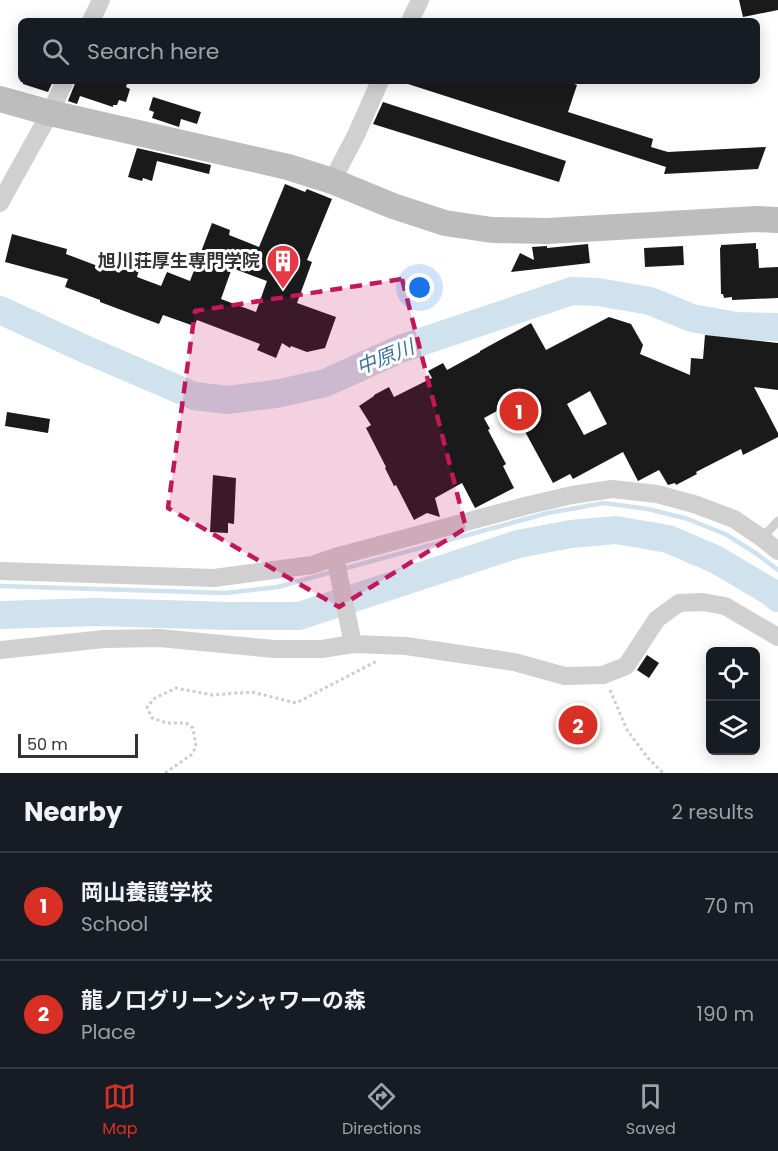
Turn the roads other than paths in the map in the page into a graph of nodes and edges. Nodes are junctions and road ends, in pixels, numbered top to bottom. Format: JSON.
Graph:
{"nodes":[{"id":1,"x":101,"y":0,"type":"edge"},
{"id":2,"x":420,"y":0,"type":"edge"},
{"id":3,"x":92,"y":18,"type":"edge"},
{"id":4,"x":411,"y":18,"type":"edge"},
{"id":5,"x":64,"y":84,"type":"edge"},
{"id":6,"x":379,"y":84,"type":"edge"},
{"id":7,"x":0,"y":99,"type":"edge"},
{"id":8,"x":50,"y":113,"type":"junction"},
{"id":9,"x":332,"y":181,"type":"junction"},
{"id":10,"x":0,"y":203,"type":"edge"},
{"id":11,"x":778,"y":220,"type":"edge"},
{"id":12,"x":778,"y":521,"type":"edge"},
{"id":13,"x":762,"y":538,"type":"junction"},
{"id":14,"x":778,"y":551,"type":"edge"},
{"id":15,"x":335,"y":561,"type":"junction"},
{"id":16,"x":0,"y":571,"type":"edge"},
{"id":17,"x":778,"y":637,"type":"edge"},
{"id":18,"x":352,"y":641,"type":"junction"},
{"id":19,"x":0,"y":650,"type":"edge"}],
"edges":[{"from":1,"to":3,"type":"street"},
{"from":2,"to":4,"type":"street"},
{"from":5,"to":8,"type":"street"},
{"from":6,"to":9,"type":"street"},
{"from":7,"to":8,"type":"street"},
{"from":8,"to":9,"type":"street"},
{"from":8,"to":10,"type":"street"},
{"from":9,"to":11,"type":"street"},
{"from":12,"to":13,"type":"lane"},
{"from":13,"to":14,"type":"street"},
{"from":13,"to":15,"type":"street"},
{"from":15,"to":16,"type":"street"},
{"from":15,"to":18,"type":"street"},
{"from":17,"to":18,"type":"street"},
{"from":18,"to":19,"type":"street"}]}
